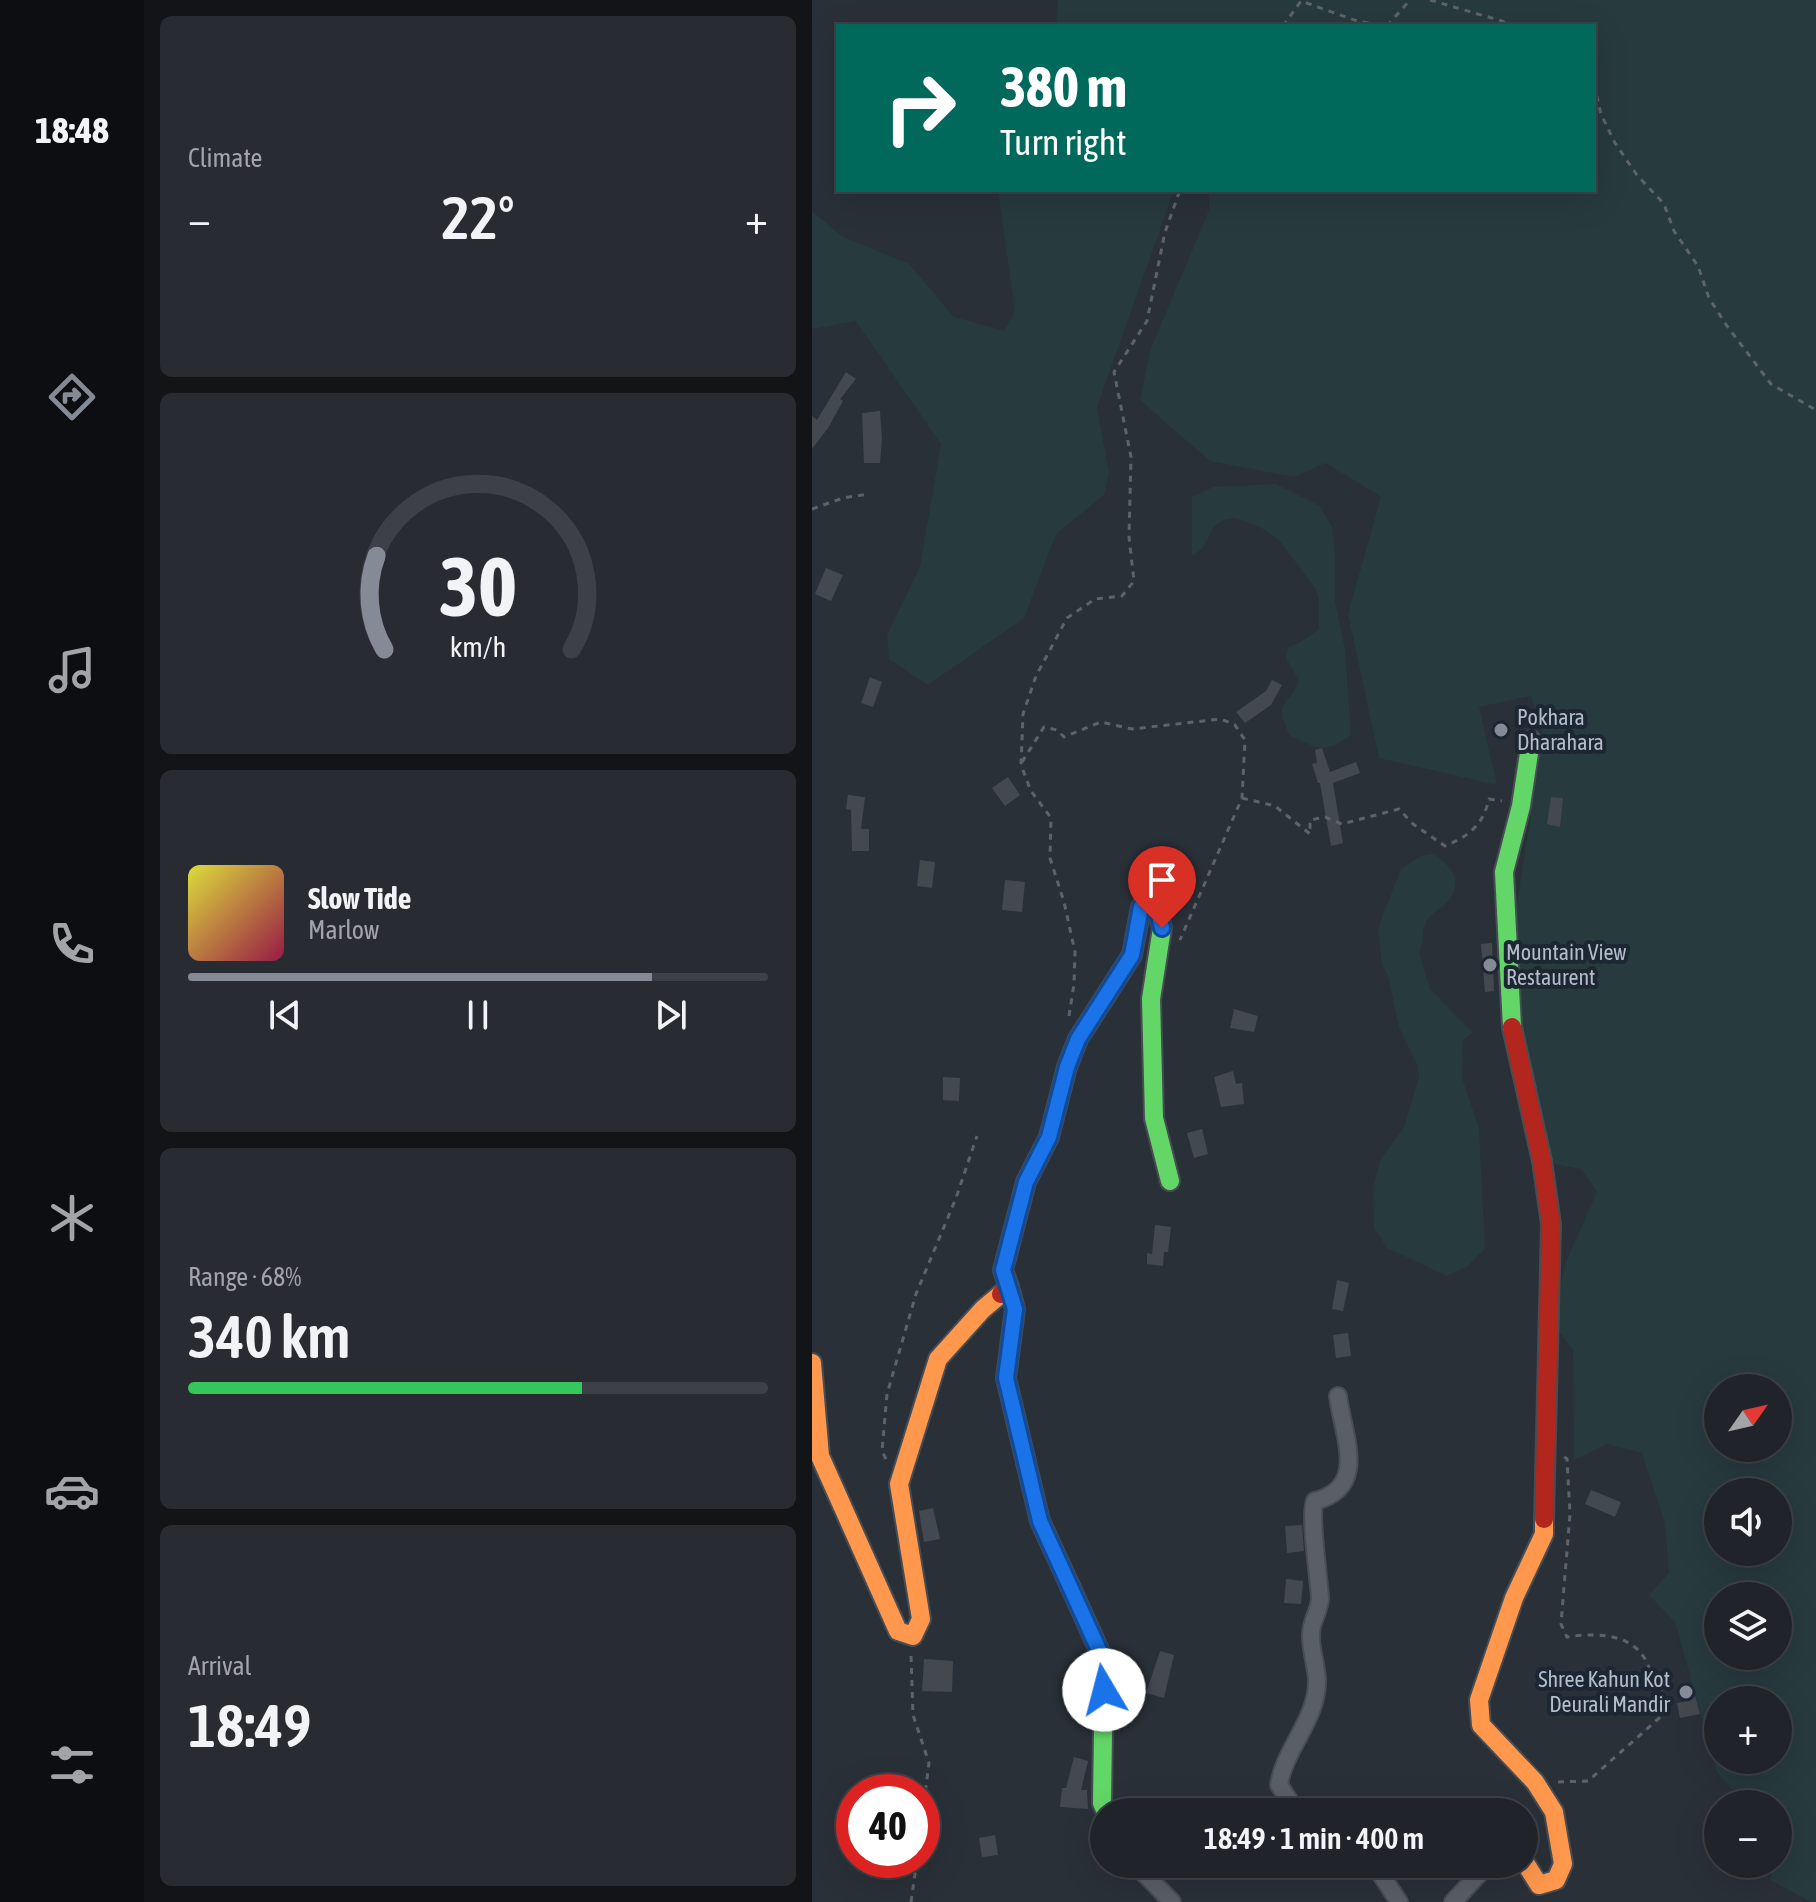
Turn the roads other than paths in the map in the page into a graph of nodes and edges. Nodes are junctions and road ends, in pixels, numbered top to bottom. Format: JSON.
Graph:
{"nodes":[{"id":1,"x":1531,"y":740,"type":"dead end"},
{"id":2,"x":1170,"y":1181,"type":"dead end"},
{"id":3,"x":1009,"y":1287,"type":"junction"},
{"id":4,"x":812,"y":1363,"type":"edge"},
{"id":5,"x":1338,"y":1396,"type":"dead end"},
{"id":6,"x":1102,"y":1798,"type":"edge"},
{"id":7,"x":1289,"y":1798,"type":"edge"},
{"id":8,"x":1149,"y":1878,"type":"edge"},
{"id":9,"x":1383,"y":1878,"type":"edge"},
{"id":10,"x":1475,"y":1878,"type":"edge"},
{"id":11,"x":1535,"y":1878,"type":"edge"},
{"id":12,"x":1172,"y":1902,"type":"edge"},
{"id":13,"x":1399,"y":1902,"type":"edge"},
{"id":14,"x":1453,"y":1902,"type":"edge"}],
"edges":[{"from":1,"to":11,"type":"street"},
{"from":2,"to":3,"type":"street"},
{"from":3,"to":4,"type":"street"},
{"from":3,"to":6,"type":"street"},
{"from":5,"to":7,"type":"street"},
{"from":8,"to":12,"type":"street"},
{"from":9,"to":13,"type":"street"},
{"from":10,"to":14,"type":"street"}]}
